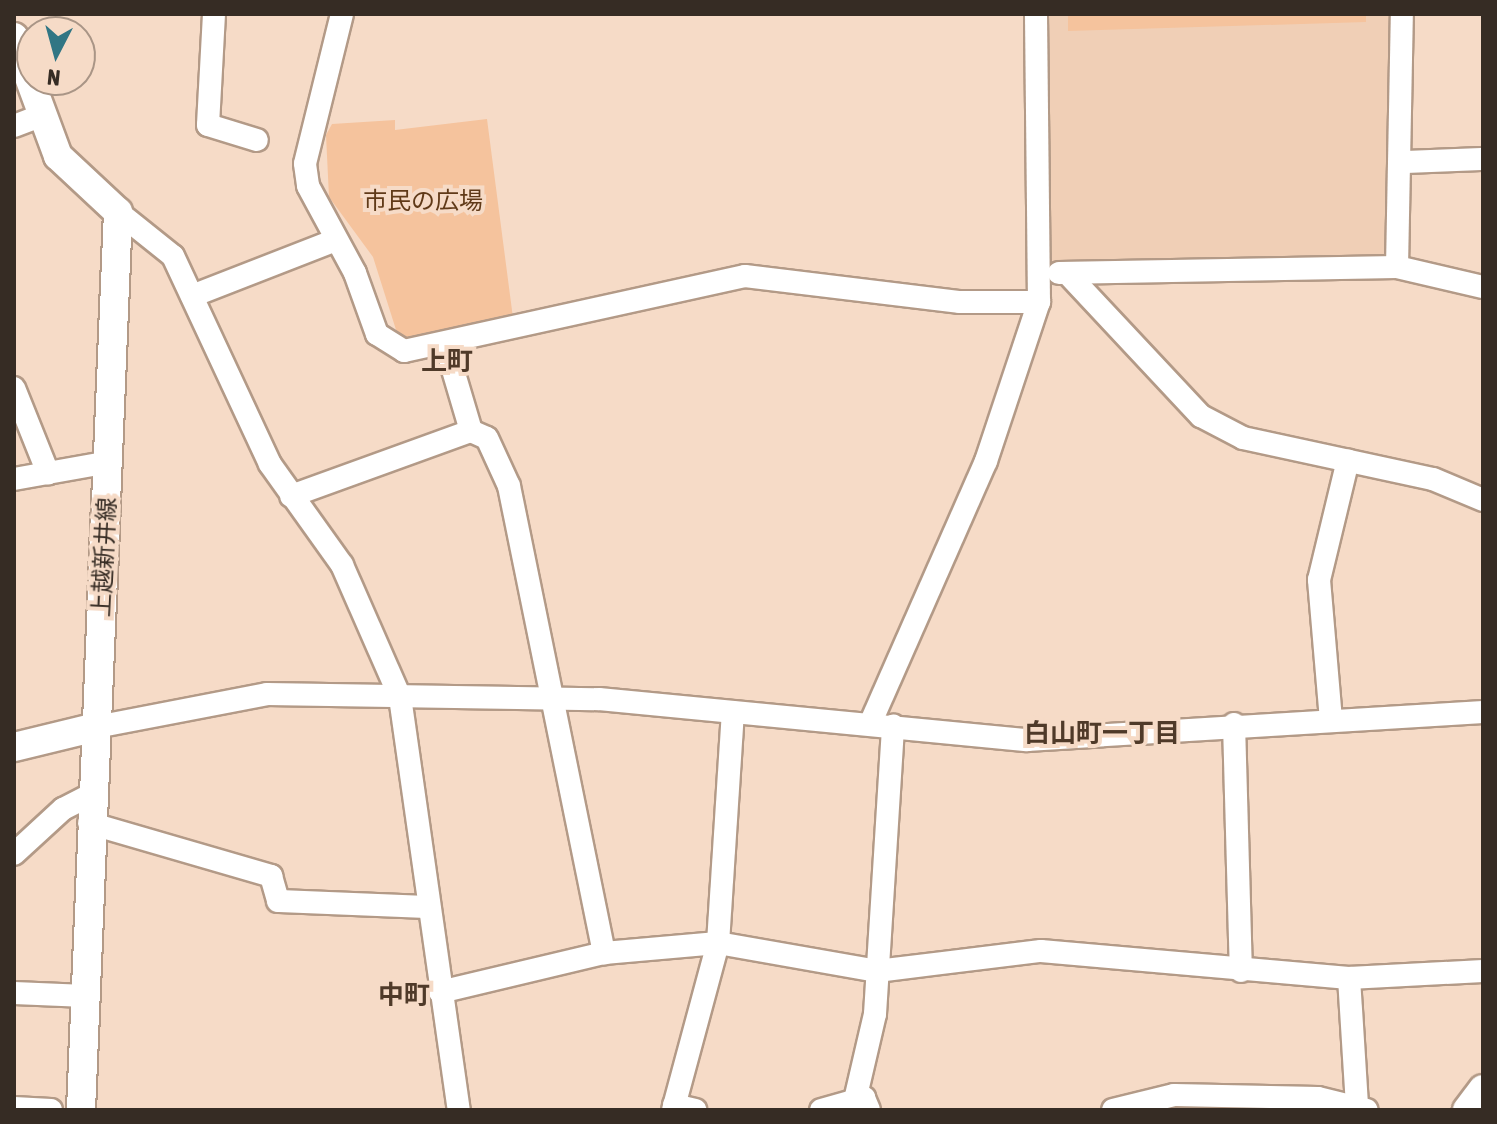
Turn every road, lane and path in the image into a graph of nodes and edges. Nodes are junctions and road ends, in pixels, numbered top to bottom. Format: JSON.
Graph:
{"nodes":[{"id":1,"x":214,"y":14,"type":"edge"},
{"id":2,"x":342,"y":14,"type":"edge"},
{"id":3,"x":1036,"y":14,"type":"edge"},
{"id":4,"x":1402,"y":14,"type":"edge"},
{"id":5,"x":14,"y":37,"type":"edge"},
{"id":6,"x":43,"y":115,"type":"junction"},
{"id":7,"x":14,"y":126,"type":"edge"},
{"id":8,"x":257,"y":140,"type":"dead end"},
{"id":9,"x":1483,"y":159,"type":"edge"},
{"id":10,"x":1404,"y":162,"type":"junction"},
{"id":11,"x":118,"y":212,"type":"junction"},
{"id":12,"x":336,"y":240,"type":"junction"},
{"id":13,"x":1397,"y":267,"type":"junction"},
{"id":14,"x":1042,"y":273,"type":"junction"},
{"id":15,"x":1067,"y":273,"type":"junction"},
{"id":16,"x":1483,"y":287,"type":"edge"},
{"id":17,"x":192,"y":296,"type":"junction"},
{"id":18,"x":1039,"y":302,"type":"junction"},
{"id":19,"x":445,"y":343,"type":"junction"},
{"id":20,"x":14,"y":388,"type":"edge"},
{"id":21,"x":471,"y":431,"type":"junction"},
{"id":22,"x":1348,"y":460,"type":"junction"},
{"id":23,"x":109,"y":462,"type":"junction"},
{"id":24,"x":48,"y":473,"type":"junction"},
{"id":25,"x":14,"y":479,"type":"edge"},
{"id":26,"x":291,"y":496,"type":"junction"},
{"id":27,"x":1483,"y":500,"type":"edge"},
{"id":28,"x":400,"y":697,"type":"junction"},
{"id":29,"x":550,"y":699,"type":"junction"},
{"id":30,"x":733,"y":712,"type":"junction"},
{"id":31,"x":1483,"y":712,"type":"edge"},
{"id":32,"x":1331,"y":720,"type":"junction"},
{"id":33,"x":1234,"y":724,"type":"junction"},
{"id":34,"x":882,"y":725,"type":"junction"},
{"id":35,"x":96,"y":727,"type":"junction"},
{"id":36,"x":14,"y":747,"type":"edge"},
{"id":37,"x":89,"y":809,"type":"junction"},
{"id":38,"x":14,"y":854,"type":"edge"},
{"id":39,"x":428,"y":907,"type":"junction"},
{"id":40,"x":718,"y":943,"type":"junction"},
{"id":41,"x":604,"y":953,"type":"junction"},
{"id":42,"x":877,"y":971,"type":"junction"},
{"id":43,"x":1241,"y":971,"type":"junction"},
{"id":44,"x":1483,"y":971,"type":"edge"},
{"id":45,"x":1349,"y":978,"type":"junction"},
{"id":46,"x":440,"y":992,"type":"junction"},
{"id":47,"x":14,"y":993,"type":"edge"},
{"id":48,"x":86,"y":996,"type":"junction"},
{"id":49,"x":1483,"y":1089,"type":"edge"},
{"id":50,"x":862,"y":1105,"type":"edge"},
{"id":51,"x":1362,"y":1107,"type":"edge"},
{"id":52,"x":14,"y":1108,"type":"edge"},
{"id":53,"x":681,"y":1108,"type":"edge"},
{"id":54,"x":51,"y":1110,"type":"edge"},
{"id":55,"x":81,"y":1110,"type":"edge"},
{"id":56,"x":459,"y":1110,"type":"edge"},
{"id":57,"x":821,"y":1110,"type":"edge"},
{"id":58,"x":1113,"y":1110,"type":"edge"},
{"id":59,"x":1467,"y":1110,"type":"edge"}],
"edges":[{"from":1,"to":8,"type":"street"},
{"from":2,"to":12,"type":"street"},
{"from":3,"to":14,"type":"street"},
{"from":4,"to":10,"type":"street"},
{"from":5,"to":6,"type":"main road"},
{"from":6,"to":7,"type":"street"},
{"from":6,"to":11,"type":"main road"},
{"from":9,"to":10,"type":"street"},
{"from":10,"to":13,"type":"street"},
{"from":11,"to":17,"type":"street"},
{"from":11,"to":23,"type":"main road","name":"上越新井線"},
{"from":12,"to":17,"type":"street"},
{"from":12,"to":19,"type":"street"},
{"from":13,"to":15,"type":"street"},
{"from":13,"to":16,"type":"street"},
{"from":14,"to":15,"type":"street"},
{"from":14,"to":18,"type":"street"},
{"from":15,"to":22,"type":"street"},
{"from":17,"to":26,"type":"street"},
{"from":18,"to":19,"type":"street"},
{"from":18,"to":34,"type":"street"},
{"from":19,"to":21,"type":"street"},
{"from":20,"to":24,"type":"street"},
{"from":21,"to":26,"type":"street"},
{"from":21,"to":29,"type":"street"},
{"from":22,"to":27,"type":"street"},
{"from":22,"to":32,"type":"street"},
{"from":23,"to":24,"type":"street"},
{"from":23,"to":35,"type":"main road","name":"上越新井線"},
{"from":24,"to":25,"type":"street"},
{"from":26,"to":28,"type":"street"},
{"from":28,"to":29,"type":"street"},
{"from":28,"to":35,"type":"street"},
{"from":28,"to":39,"type":"street"},
{"from":29,"to":30,"type":"street"},
{"from":29,"to":41,"type":"street"},
{"from":30,"to":34,"type":"street"},
{"from":30,"to":40,"type":"street"},
{"from":31,"to":32,"type":"street"},
{"from":32,"to":33,"type":"street"},
{"from":33,"to":34,"type":"street"},
{"from":33,"to":43,"type":"street"},
{"from":34,"to":42,"type":"street"},
{"from":35,"to":36,"type":"main road"},
{"from":35,"to":37,"type":"main road","name":"上越新井線"},
{"from":37,"to":38,"type":"street"},
{"from":37,"to":39,"type":"street"},
{"from":37,"to":48,"type":"main road","name":"上越新井線"},
{"from":39,"to":46,"type":"street"},
{"from":40,"to":41,"type":"street"},
{"from":40,"to":42,"type":"street"},
{"from":40,"to":53,"type":"street"},
{"from":41,"to":46,"type":"street"},
{"from":42,"to":43,"type":"street"},
{"from":42,"to":50,"type":"street"},
{"from":43,"to":45,"type":"street"},
{"from":44,"to":45,"type":"street"},
{"from":45,"to":51,"type":"street"},
{"from":46,"to":56,"type":"street"},
{"from":47,"to":48,"type":"street"},
{"from":48,"to":55,"type":"main road","name":"上越新井線"},
{"from":49,"to":59,"type":"main road"},
{"from":50,"to":57,"type":"street"},
{"from":51,"to":58,"type":"street"},
{"from":52,"to":54,"type":"street"}]}
